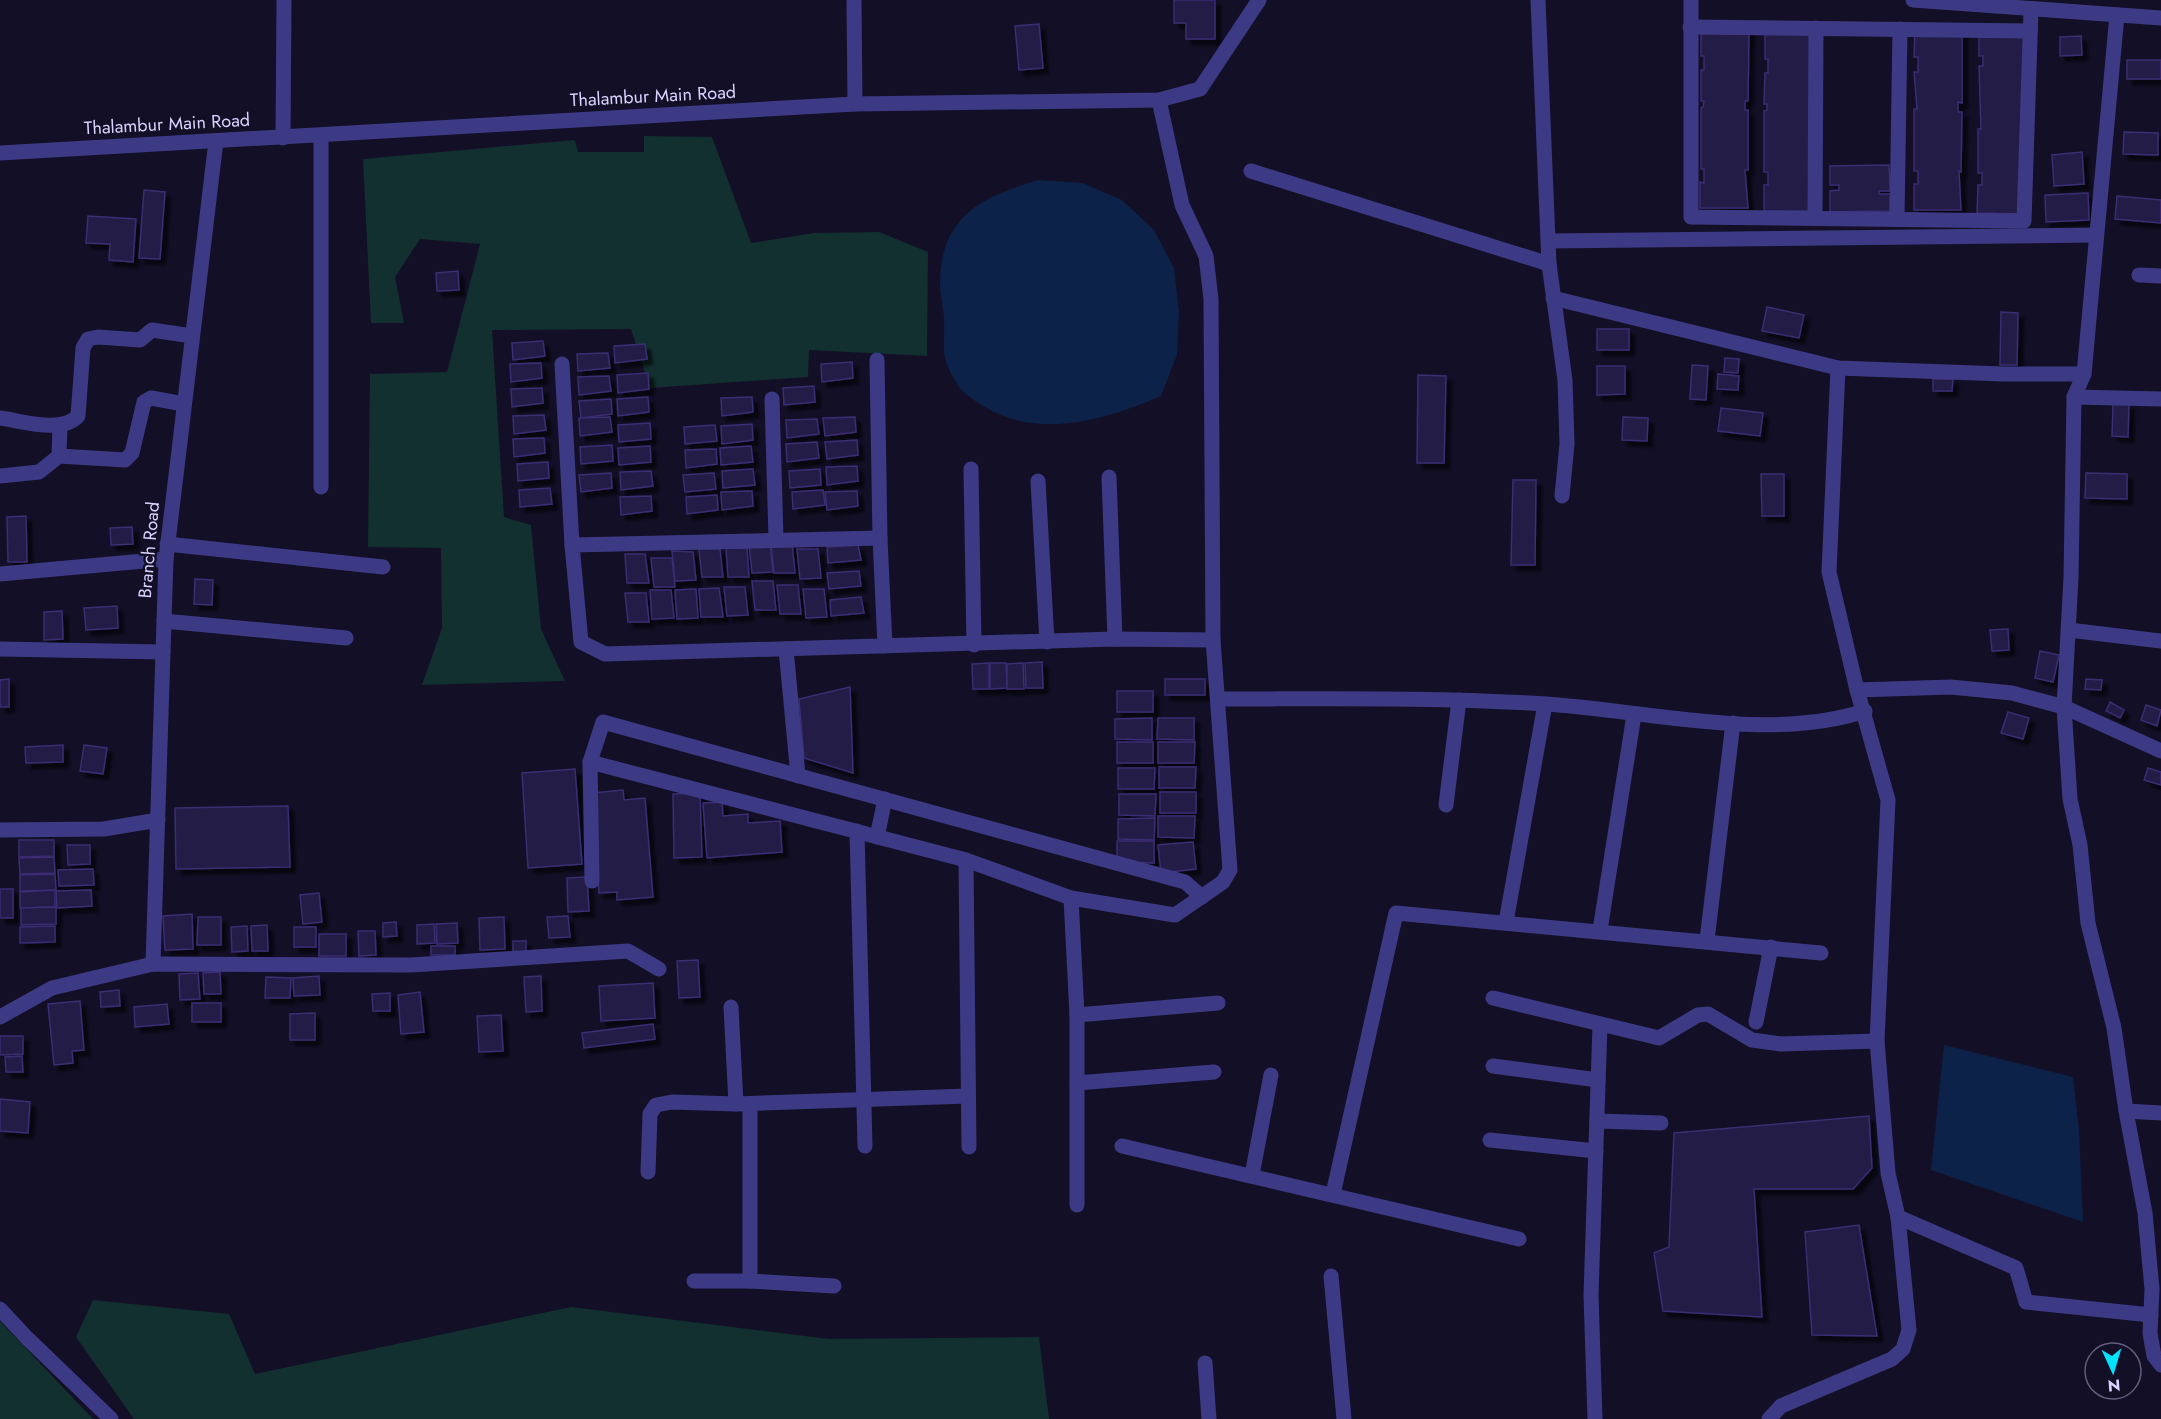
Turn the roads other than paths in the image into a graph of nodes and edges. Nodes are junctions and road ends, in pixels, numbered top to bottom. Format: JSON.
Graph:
{"nodes":[{"id":1,"x":284,"y":0,"type":"edge"},
{"id":2,"x":854,"y":0,"type":"edge"},
{"id":3,"x":1258,"y":0,"type":"edge"},
{"id":4,"x":1538,"y":0,"type":"edge"},
{"id":5,"x":1691,"y":0,"type":"edge"},
{"id":6,"x":1913,"y":0,"type":"edge"},
{"id":7,"x":2076,"y":6,"type":"edge"},
{"id":8,"x":2031,"y":9,"type":"junction"},
{"id":9,"x":2117,"y":15,"type":"junction"},
{"id":10,"x":2161,"y":18,"type":"edge"},
{"id":11,"x":1690,"y":27,"type":"junction"},
{"id":12,"x":1816,"y":28,"type":"junction"},
{"id":13,"x":1900,"y":29,"type":"junction"},
{"id":14,"x":2030,"y":31,"type":"junction"},
{"id":15,"x":1159,"y":100,"type":"junction"},
{"id":16,"x":855,"y":104,"type":"junction"},
{"id":17,"x":321,"y":135,"type":"junction"},
{"id":18,"x":283,"y":138,"type":"junction"},
{"id":19,"x":216,"y":141,"type":"junction"},
{"id":20,"x":0,"y":153,"type":"edge"},
{"id":21,"x":1251,"y":171,"type":"dead end"},
{"id":22,"x":1815,"y":218,"type":"junction"},
{"id":23,"x":1897,"y":219,"type":"junction"},
{"id":24,"x":2096,"y":235,"type":"junction"},
{"id":25,"x":1550,"y":241,"type":"junction"},
{"id":26,"x":1549,"y":264,"type":"junction"},
{"id":27,"x":2139,"y":276,"type":"dead end"},
{"id":28,"x":2161,"y":276,"type":"edge"},
{"id":29,"x":1553,"y":298,"type":"junction"},
{"id":30,"x":192,"y":336,"type":"junction"},
{"id":31,"x":877,"y":360,"type":"dead end"},
{"id":32,"x":562,"y":364,"type":"dead end"},
{"id":33,"x":1838,"y":368,"type":"junction"},
{"id":34,"x":2084,"y":374,"type":"junction"},
{"id":35,"x":2074,"y":397,"type":"junction"},
{"id":36,"x":772,"y":399,"type":"dead end"},
{"id":37,"x":2161,"y":399,"type":"edge"},
{"id":38,"x":184,"y":404,"type":"junction"},
{"id":39,"x":0,"y":418,"type":"edge"},
{"id":40,"x":60,"y":425,"type":"junction"},
{"id":41,"x":59,"y":456,"type":"junction"},
{"id":42,"x":971,"y":469,"type":"dead end"},
{"id":43,"x":0,"y":476,"type":"edge"},
{"id":44,"x":1109,"y":477,"type":"dead end"},
{"id":45,"x":1038,"y":481,"type":"dead end"},
{"id":46,"x":321,"y":487,"type":"dead end"},
{"id":47,"x":1562,"y":496,"type":"dead end"},
{"id":48,"x":879,"y":538,"type":"junction"},
{"id":49,"x":776,"y":539,"type":"junction"},
{"id":50,"x":572,"y":545,"type":"junction"},
{"id":51,"x":166,"y":552,"type":"junction"},
{"id":52,"x":383,"y":567,"type":"dead end"},
{"id":53,"x":0,"y":574,"type":"edge"},
{"id":54,"x":164,"y":621,"type":"junction"},
{"id":55,"x":2068,"y":630,"type":"junction"},
{"id":56,"x":346,"y":638,"type":"dead end"},
{"id":57,"x":1115,"y":639,"type":"junction"},
{"id":58,"x":1213,"y":640,"type":"junction"},
{"id":59,"x":2161,"y":641,"type":"edge"},
{"id":60,"x":1047,"y":642,"type":"junction"},
{"id":61,"x":974,"y":645,"type":"junction"},
{"id":62,"x":885,"y":646,"type":"junction"},
{"id":63,"x":0,"y":649,"type":"edge"},
{"id":64,"x":786,"y":649,"type":"junction"},
{"id":65,"x":163,"y":652,"type":"junction"},
{"id":66,"x":1857,"y":690,"type":"junction"},
{"id":67,"x":1219,"y":699,"type":"junction"},
{"id":68,"x":1459,"y":700,"type":"junction"},
{"id":69,"x":1545,"y":704,"type":"junction"},
{"id":70,"x":2064,"y":707,"type":"junction"},
{"id":71,"x":1864,"y":711,"type":"junction"},
{"id":72,"x":1634,"y":715,"type":"junction"},
{"id":73,"x":1733,"y":723,"type":"junction"},
{"id":74,"x":2161,"y":751,"type":"edge"},
{"id":75,"x":590,"y":762,"type":"junction"},
{"id":76,"x":798,"y":776,"type":"junction"},
{"id":77,"x":885,"y":799,"type":"junction"},
{"id":78,"x":1446,"y":805,"type":"dead end"},
{"id":79,"x":158,"y":820,"type":"junction"},
{"id":80,"x":0,"y":830,"type":"edge"},
{"id":81,"x":857,"y":831,"type":"junction"},
{"id":82,"x":877,"y":837,"type":"junction"},
{"id":83,"x":966,"y":860,"type":"junction"},
{"id":84,"x":592,"y":881,"type":"dead end"},
{"id":85,"x":1202,"y":897,"type":"junction"},
{"id":86,"x":1071,"y":898,"type":"junction"},
{"id":87,"x":1506,"y":922,"type":"junction"},
{"id":88,"x":1599,"y":930,"type":"junction"},
{"id":89,"x":1707,"y":940,"type":"junction"},
{"id":90,"x":1771,"y":948,"type":"junction"},
{"id":91,"x":1821,"y":953,"type":"dead end"},
{"id":92,"x":153,"y":964,"type":"junction"},
{"id":93,"x":659,"y":969,"type":"dead end"},
{"id":94,"x":1493,"y":998,"type":"dead end"},
{"id":95,"x":1218,"y":1003,"type":"dead end"},
{"id":96,"x":731,"y":1007,"type":"dead end"},
{"id":97,"x":1077,"y":1015,"type":"junction"},
{"id":98,"x":0,"y":1017,"type":"edge"},
{"id":99,"x":1756,"y":1022,"type":"dead end"},
{"id":100,"x":1600,"y":1025,"type":"junction"},
{"id":101,"x":1877,"y":1041,"type":"junction"},
{"id":102,"x":1493,"y":1066,"type":"dead end"},
{"id":103,"x":1214,"y":1072,"type":"dead end"},
{"id":104,"x":1270,"y":1075,"type":"dead end"},
{"id":105,"x":1598,"y":1080,"type":"junction"},
{"id":106,"x":1077,"y":1083,"type":"junction"},
{"id":107,"x":968,"y":1096,"type":"junction"},
{"id":108,"x":864,"y":1101,"type":"junction"},
{"id":109,"x":743,"y":1104,"type":"junction"},
{"id":110,"x":2126,"y":1111,"type":"junction"},
{"id":111,"x":2161,"y":1113,"type":"edge"},
{"id":112,"x":1597,"y":1122,"type":"junction"},
{"id":113,"x":1661,"y":1123,"type":"dead end"},
{"id":114,"x":1490,"y":1140,"type":"dead end"},
{"id":115,"x":865,"y":1146,"type":"dead end"},
{"id":116,"x":1122,"y":1146,"type":"dead end"},
{"id":117,"x":969,"y":1147,"type":"dead end"},
{"id":118,"x":1596,"y":1151,"type":"junction"},
{"id":119,"x":648,"y":1172,"type":"dead end"},
{"id":120,"x":1252,"y":1175,"type":"junction"},
{"id":121,"x":1333,"y":1194,"type":"junction"},
{"id":122,"x":1077,"y":1205,"type":"dead end"},
{"id":123,"x":1898,"y":1217,"type":"junction"},
{"id":124,"x":1519,"y":1239,"type":"dead end"},
{"id":125,"x":1331,"y":1276,"type":"dead end"},
{"id":126,"x":694,"y":1281,"type":"dead end"},
{"id":127,"x":750,"y":1281,"type":"junction"},
{"id":128,"x":834,"y":1286,"type":"dead end"},
{"id":129,"x":0,"y":1309,"type":"edge"},
{"id":130,"x":2151,"y":1315,"type":"junction"},
{"id":131,"x":1205,"y":1363,"type":"dead end"},
{"id":132,"x":2161,"y":1365,"type":"edge"},
{"id":133,"x":111,"y":1419,"type":"edge"},
{"id":134,"x":1209,"y":1419,"type":"edge"},
{"id":135,"x":1344,"y":1419,"type":"edge"},
{"id":136,"x":1595,"y":1419,"type":"edge"},
{"id":137,"x":1769,"y":1419,"type":"edge"}],
"edges":[{"from":1,"to":18,"type":"street"},
{"from":2,"to":16,"type":"street"},
{"from":3,"to":15,"type":"street","name":"Thalambur Main Road"},
{"from":4,"to":25,"type":"street"},
{"from":5,"to":11,"type":"street"},
{"from":6,"to":8,"type":"street"},
{"from":7,"to":8,"type":"street"},
{"from":7,"to":9,"type":"street"},
{"from":8,"to":14,"type":"street"},
{"from":9,"to":10,"type":"street"},
{"from":9,"to":24,"type":"street"},
{"from":11,"to":12,"type":"street"},
{"from":11,"to":22,"type":"street"},
{"from":12,"to":13,"type":"street"},
{"from":12,"to":22,"type":"street"},
{"from":13,"to":14,"type":"street"},
{"from":13,"to":23,"type":"street"},
{"from":14,"to":23,"type":"street"},
{"from":15,"to":16,"type":"street","name":"Thalambur Main Road"},
{"from":15,"to":58,"type":"street"},
{"from":16,"to":17,"type":"street","name":"Thalambur Main Road"},
{"from":17,"to":18,"type":"street","name":"Thalambur Main Road"},
{"from":17,"to":46,"type":"street"},
{"from":18,"to":19,"type":"street","name":"Thalambur Main Road"},
{"from":19,"to":20,"type":"street","name":"Thalambur Main Road"},
{"from":19,"to":30,"type":"street","name":"Branch Road"},
{"from":21,"to":26,"type":"street"},
{"from":22,"to":23,"type":"street"},
{"from":24,"to":25,"type":"street"},
{"from":24,"to":34,"type":"street"},
{"from":25,"to":26,"type":"street"},
{"from":26,"to":29,"type":"street"},
{"from":27,"to":28,"type":"street"},
{"from":29,"to":33,"type":"street"},
{"from":29,"to":47,"type":"street"},
{"from":30,"to":38,"type":"street","name":"Branch Road"},
{"from":30,"to":40,"type":"street"},
{"from":31,"to":48,"type":"street"},
{"from":32,"to":50,"type":"street"},
{"from":33,"to":34,"type":"street"},
{"from":33,"to":66,"type":"street"},
{"from":34,"to":35,"type":"street"},
{"from":35,"to":37,"type":"street"},
{"from":35,"to":55,"type":"street"},
{"from":36,"to":49,"type":"street"},
{"from":38,"to":41,"type":"street"},
{"from":38,"to":51,"type":"street","name":"Branch Road"},
{"from":39,"to":40,"type":"street"},
{"from":40,"to":41,"type":"street"},
{"from":41,"to":43,"type":"street"},
{"from":42,"to":61,"type":"street"},
{"from":44,"to":57,"type":"street"},
{"from":45,"to":60,"type":"street"},
{"from":48,"to":49,"type":"street"},
{"from":48,"to":62,"type":"street"},
{"from":49,"to":50,"type":"street"},
{"from":50,"to":64,"type":"street"},
{"from":51,"to":52,"type":"street"},
{"from":51,"to":53,"type":"street"},
{"from":51,"to":54,"type":"street","name":"Branch Road"},
{"from":54,"to":56,"type":"street"},
{"from":54,"to":65,"type":"street","name":"Branch Road"},
{"from":55,"to":59,"type":"street"},
{"from":55,"to":70,"type":"street"},
{"from":57,"to":58,"type":"street"},
{"from":57,"to":60,"type":"street"},
{"from":58,"to":67,"type":"street"},
{"from":60,"to":61,"type":"street"},
{"from":61,"to":62,"type":"street"},
{"from":62,"to":64,"type":"street"},
{"from":63,"to":65,"type":"street"},
{"from":64,"to":76,"type":"street"},
{"from":65,"to":79,"type":"street","name":"Branch Road"},
{"from":66,"to":70,"type":"street"},
{"from":66,"to":71,"type":"street"},
{"from":67,"to":68,"type":"street"},
{"from":67,"to":85,"type":"street"},
{"from":68,"to":69,"type":"street"},
{"from":68,"to":78,"type":"street"},
{"from":69,"to":72,"type":"street"},
{"from":69,"to":87,"type":"street"},
{"from":70,"to":74,"type":"street"},
{"from":70,"to":110,"type":"street"},
{"from":71,"to":73,"type":"street"},
{"from":71,"to":101,"type":"street"},
{"from":72,"to":73,"type":"street"},
{"from":72,"to":88,"type":"street"},
{"from":73,"to":89,"type":"street"},
{"from":75,"to":76,"type":"street"},
{"from":75,"to":81,"type":"street"},
{"from":75,"to":84,"type":"street"},
{"from":76,"to":77,"type":"street"},
{"from":77,"to":82,"type":"street"},
{"from":77,"to":85,"type":"street"},
{"from":79,"to":80,"type":"street"},
{"from":79,"to":92,"type":"street","name":"Branch Road"},
{"from":81,"to":82,"type":"street"},
{"from":81,"to":108,"type":"street"},
{"from":82,"to":83,"type":"street"},
{"from":83,"to":86,"type":"street"},
{"from":83,"to":107,"type":"street"},
{"from":85,"to":86,"type":"street"},
{"from":86,"to":97,"type":"street"},
{"from":87,"to":88,"type":"street"},
{"from":87,"to":121,"type":"street"},
{"from":88,"to":89,"type":"street"},
{"from":89,"to":90,"type":"street"},
{"from":90,"to":91,"type":"street"},
{"from":90,"to":99,"type":"street"},
{"from":92,"to":93,"type":"street"},
{"from":92,"to":98,"type":"street"},
{"from":94,"to":100,"type":"street"},
{"from":95,"to":97,"type":"street"},
{"from":96,"to":109,"type":"street"},
{"from":97,"to":106,"type":"street"},
{"from":100,"to":101,"type":"street"},
{"from":100,"to":105,"type":"street"},
{"from":101,"to":123,"type":"street"},
{"from":102,"to":105,"type":"street"},
{"from":103,"to":106,"type":"street"},
{"from":104,"to":120,"type":"street"},
{"from":105,"to":112,"type":"street"},
{"from":106,"to":122,"type":"street"},
{"from":107,"to":108,"type":"street"},
{"from":107,"to":117,"type":"street"},
{"from":108,"to":109,"type":"street"},
{"from":108,"to":115,"type":"street"},
{"from":109,"to":119,"type":"street"},
{"from":109,"to":127,"type":"street"},
{"from":110,"to":111,"type":"street"},
{"from":110,"to":130,"type":"street"},
{"from":112,"to":113,"type":"street"},
{"from":112,"to":118,"type":"street"},
{"from":114,"to":118,"type":"street"},
{"from":116,"to":120,"type":"street"},
{"from":118,"to":136,"type":"street"},
{"from":120,"to":121,"type":"street"},
{"from":121,"to":124,"type":"street"},
{"from":123,"to":130,"type":"street"},
{"from":123,"to":137,"type":"street"},
{"from":125,"to":135,"type":"street"},
{"from":126,"to":127,"type":"street"},
{"from":127,"to":128,"type":"street"},
{"from":129,"to":133,"type":"street"},
{"from":130,"to":132,"type":"street"},
{"from":131,"to":134,"type":"street"}]}
